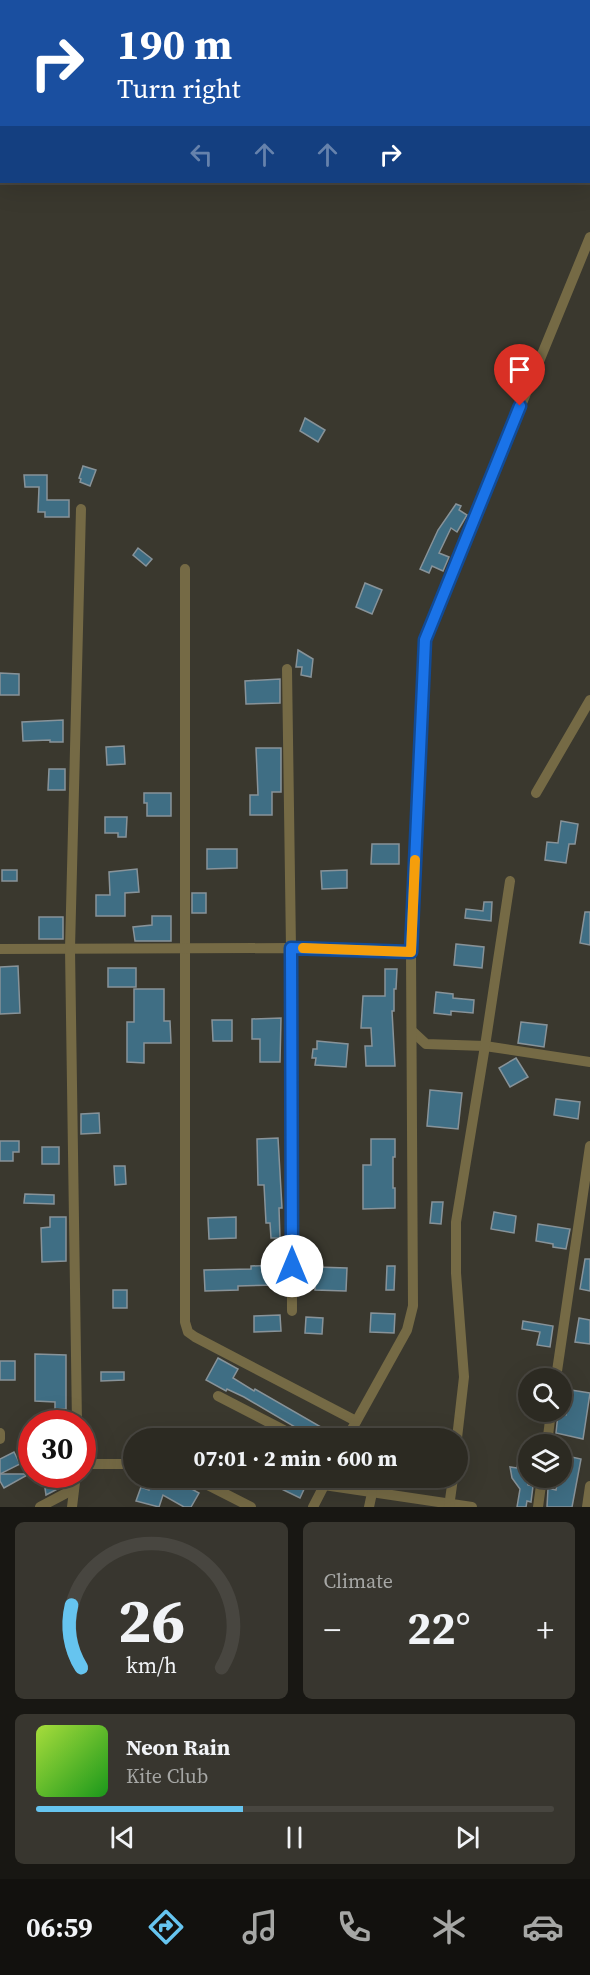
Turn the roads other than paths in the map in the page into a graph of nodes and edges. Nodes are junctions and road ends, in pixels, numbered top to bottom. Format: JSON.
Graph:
{"nodes":[{"id":1,"x":590,"y":237,"type":"edge"},
{"id":2,"x":81,"y":509,"type":"dead end"},
{"id":3,"x":185,"y":569,"type":"dead end"},
{"id":4,"x":287,"y":669,"type":"dead end"},
{"id":5,"x":590,"y":700,"type":"edge"},
{"id":6,"x":536,"y":793,"type":"dead end"},
{"id":7,"x":510,"y":881,"type":"dead end"},
{"id":8,"x":184,"y":947,"type":"junction"},
{"id":9,"x":291,"y":948,"type":"junction"},
{"id":10,"x":0,"y":949,"type":"edge"},
{"id":11,"x":70,"y":949,"type":"junction"},
{"id":12,"x":411,"y":952,"type":"junction"},
{"id":13,"x":412,"y":1032,"type":"junction"},
{"id":14,"x":485,"y":1046,"type":"junction"},
{"id":15,"x":590,"y":1062,"type":"edge"},
{"id":16,"x":590,"y":1146,"type":"edge"},
{"id":17,"x":292,"y":1311,"type":"dead end"},
{"id":18,"x":557,"y":1368,"type":"edge"},
{"id":19,"x":218,"y":1396,"type":"dead end"},
{"id":20,"x":77,"y":1410,"type":"edge"},
{"id":21,"x":356,"y":1421,"type":"junction"},
{"id":22,"x":280,"y":1428,"type":"edge"},
{"id":23,"x":352,"y":1428,"type":"edge"},
{"id":24,"x":458,"y":1428,"type":"edge"},
{"id":25,"x":0,"y":1433,"type":"edge"},
{"id":26,"x":0,"y":1439,"type":"edge"},
{"id":27,"x":96,"y":1464,"type":"edge"},
{"id":28,"x":123,"y":1464,"type":"edge"},
{"id":29,"x":590,"y":1486,"type":"edge"},
{"id":30,"x":214,"y":1488,"type":"edge"},
{"id":31,"x":322,"y":1488,"type":"edge"},
{"id":32,"x":355,"y":1488,"type":"edge"},
{"id":33,"x":452,"y":1488,"type":"edge"},
{"id":34,"x":540,"y":1488,"type":"edge"},
{"id":35,"x":74,"y":1489,"type":"joint"},
{"id":36,"x":372,"y":1492,"type":"junction"},
{"id":37,"x":450,"y":1506,"type":"edge"},
{"id":38,"x":40,"y":1507,"type":"edge"},
{"id":39,"x":72,"y":1507,"type":"edge"},
{"id":40,"x":251,"y":1507,"type":"edge"},
{"id":41,"x":313,"y":1507,"type":"edge"},
{"id":42,"x":369,"y":1507,"type":"edge"},
{"id":43,"x":472,"y":1507,"type":"edge"},
{"id":44,"x":537,"y":1507,"type":"edge"},
{"id":45,"x":587,"y":1507,"type":"edge"}],
"edges":[{"from":1,"to":12,"type":"street"},
{"from":2,"to":11,"type":"street"},
{"from":3,"to":8,"type":"street"},
{"from":4,"to":9,"type":"street"},
{"from":5,"to":6,"type":"street"},
{"from":7,"to":14,"type":"street"},
{"from":8,"to":9,"type":"street"},
{"from":8,"to":11,"type":"street"},
{"from":8,"to":21,"type":"street"},
{"from":9,"to":12,"type":"street"},
{"from":9,"to":17,"type":"street"},
{"from":10,"to":11,"type":"street"},
{"from":11,"to":20,"type":"street"},
{"from":12,"to":13,"type":"street"},
{"from":13,"to":14,"type":"street"},
{"from":13,"to":21,"type":"street"},
{"from":14,"to":15,"type":"street"},
{"from":14,"to":24,"type":"street"},
{"from":16,"to":18,"type":"street"},
{"from":19,"to":22,"type":"street"},
{"from":21,"to":23,"type":"street"},
{"from":25,"to":26,"type":"street"},
{"from":27,"to":28,"type":"street"},
{"from":29,"to":45,"type":"street"},
{"from":30,"to":40,"type":"street"},
{"from":31,"to":41,"type":"street"},
{"from":32,"to":36,"type":"street"},
{"from":33,"to":37,"type":"street"},
{"from":34,"to":44,"type":"street"},
{"from":35,"to":38,"type":"street"},
{"from":35,"to":39,"type":"street"},
{"from":36,"to":37,"type":"street"},
{"from":36,"to":42,"type":"street"},
{"from":37,"to":43,"type":"street"}]}
